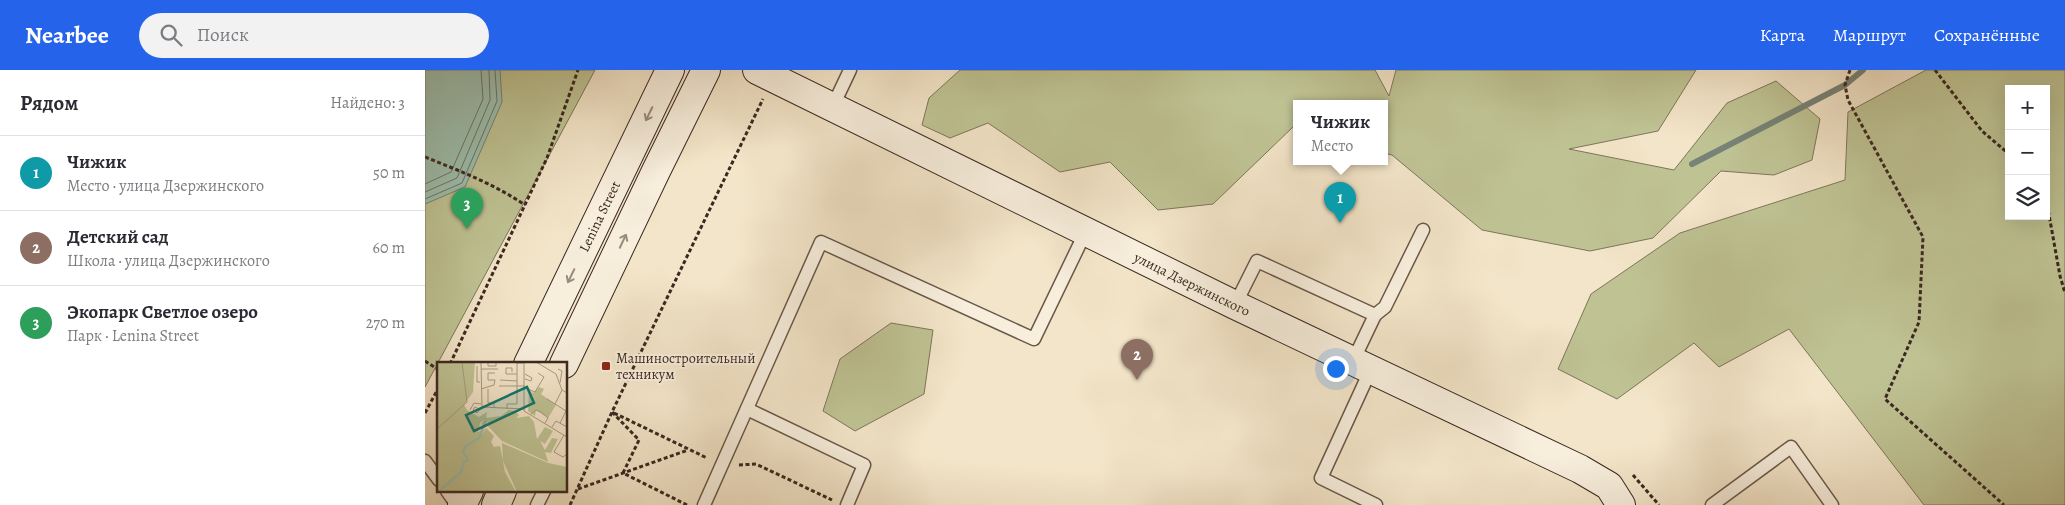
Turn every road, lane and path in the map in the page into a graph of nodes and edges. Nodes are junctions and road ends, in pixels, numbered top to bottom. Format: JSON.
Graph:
{"nodes":[{"id":1,"x":578,"y":70,"type":"edge"},
{"id":2,"x":670,"y":70,"type":"edge"},
{"id":3,"x":706,"y":70,"type":"edge"},
{"id":4,"x":850,"y":70,"type":"edge"},
{"id":5,"x":1850,"y":70,"type":"edge"},
{"id":6,"x":1935,"y":70,"type":"edge"},
{"id":7,"x":765,"y":74,"type":"edge"},
{"id":8,"x":832,"y":108,"type":"junction"},
{"id":9,"x":2005,"y":151,"type":"edge"},
{"id":10,"x":425,"y":157,"type":"edge"},
{"id":11,"x":525,"y":205,"type":"junction"},
{"id":12,"x":2050,"y":220,"type":"edge"},
{"id":13,"x":1423,"y":230,"type":"dead end"},
{"id":14,"x":1086,"y":231,"type":"junction"},
{"id":15,"x":2065,"y":293,"type":"edge"},
{"id":16,"x":1235,"y":305,"type":"junction"},
{"id":17,"x":1375,"y":315,"type":"junction"},
{"id":18,"x":425,"y":361,"type":"edge"},
{"id":19,"x":451,"y":362,"type":"edge"},
{"id":20,"x":529,"y":362,"type":"edge"},
{"id":21,"x":565,"y":362,"type":"edge"},
{"id":22,"x":1362,"y":365,"type":"junction"},
{"id":23,"x":437,"y":369,"type":"edge"},
{"id":24,"x":437,"y":391,"type":"edge"},
{"id":25,"x":747,"y":409,"type":"junction"},
{"id":26,"x":612,"y":412,"type":"junction"},
{"id":27,"x":425,"y":413,"type":"edge"},
{"id":28,"x":688,"y":450,"type":"junction"},
{"id":29,"x":425,"y":461,"type":"edge"},
{"id":30,"x":723,"y":465,"type":"junction"},
{"id":31,"x":623,"y":473,"type":"junction"},
{"id":32,"x":437,"y":477,"type":"edge"},
{"id":33,"x":578,"y":490,"type":"junction"},
{"id":34,"x":448,"y":492,"type":"edge"},
{"id":35,"x":468,"y":492,"type":"edge"},
{"id":36,"x":502,"y":492,"type":"edge"},
{"id":37,"x":544,"y":492,"type":"edge"},
{"id":38,"x":834,"y":501,"type":"dead end"},
{"id":39,"x":457,"y":505,"type":"edge"},
{"id":40,"x":462,"y":505,"type":"edge"},
{"id":41,"x":496,"y":505,"type":"edge"},
{"id":42,"x":537,"y":505,"type":"edge"},
{"id":43,"x":570,"y":505,"type":"edge"},
{"id":44,"x":687,"y":505,"type":"edge"},
{"id":45,"x":704,"y":505,"type":"edge"},
{"id":46,"x":847,"y":505,"type":"edge"},
{"id":47,"x":1376,"y":505,"type":"edge"},
{"id":48,"x":1621,"y":505,"type":"edge"},
{"id":49,"x":1712,"y":505,"type":"edge"},
{"id":50,"x":1832,"y":505,"type":"edge"},
{"id":51,"x":2004,"y":505,"type":"edge"}],
"edges":[{"from":1,"to":11,"type":"path"},
{"from":2,"to":20,"type":"main road","name":"Lenina Street","one_way":true},
{"from":21,"to":3,"type":"main road","one_way":true},
{"from":4,"to":8,"type":"lane"},
{"from":5,"to":51,"type":"path"},
{"from":6,"to":9,"type":"path"},
{"from":7,"to":8,"type":"main road","name":"улица Дзержинского"},
{"from":7,"to":26,"type":"path"},
{"from":8,"to":14,"type":"main road","name":"улица Дзержинского"},
{"from":10,"to":11,"type":"path"},
{"from":11,"to":19,"type":"path"},
{"from":12,"to":15,"type":"path"},
{"from":13,"to":17,"type":"lane"},
{"from":14,"to":16,"type":"main road","name":"улица Дзержинского"},
{"from":14,"to":25,"type":"lane"},
{"from":16,"to":17,"type":"lane"},
{"from":16,"to":22,"type":"main road","name":"улица Дзержинского"},
{"from":17,"to":22,"type":"lane"},
{"from":18,"to":23,"type":"path"},
{"from":22,"to":47,"type":"lane"},
{"from":22,"to":48,"type":"main road","name":"улица Дзержинского"},
{"from":24,"to":27,"type":"path"},
{"from":25,"to":30,"type":"lane"},
{"from":25,"to":46,"type":"lane"},
{"from":26,"to":28,"type":"path"},
{"from":26,"to":31,"type":"path"},
{"from":26,"to":33,"type":"path"},
{"from":28,"to":30,"type":"path"},
{"from":28,"to":31,"type":"path"},
{"from":29,"to":32,"type":"lane"},
{"from":30,"to":38,"type":"path"},
{"from":30,"to":45,"type":"lane"},
{"from":31,"to":33,"type":"path"},
{"from":31,"to":44,"type":"path"},
{"from":33,"to":43,"type":"path"},
{"from":34,"to":39,"type":"lane"},
{"from":35,"to":40,"type":"main road"},
{"from":36,"to":41,"type":"main road"},
{"from":37,"to":42,"type":"lane"},
{"from":49,"to":50,"type":"lane"}]}
